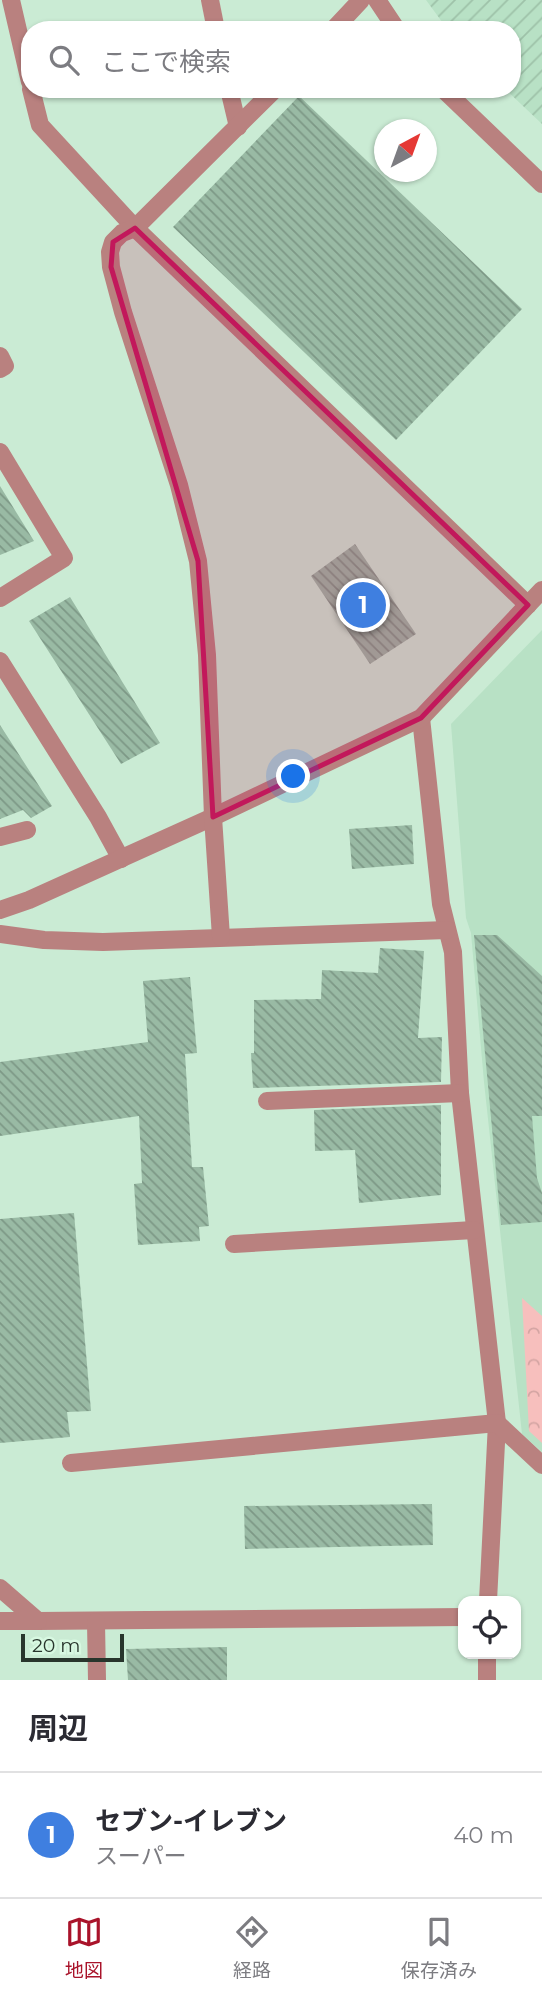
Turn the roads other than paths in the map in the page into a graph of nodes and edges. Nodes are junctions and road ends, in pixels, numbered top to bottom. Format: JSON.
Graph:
{"nodes":[{"id":1,"x":11,"y":0,"type":"edge"},
{"id":2,"x":209,"y":0,"type":"edge"},
{"id":3,"x":361,"y":0,"type":"edge"},
{"id":4,"x":377,"y":0,"type":"edge"},
{"id":5,"x":214,"y":21,"type":"edge"},
{"id":6,"x":341,"y":21,"type":"edge"},
{"id":7,"x":391,"y":21,"type":"edge"},
{"id":8,"x":21,"y":43,"type":"edge"},
{"id":9,"x":34,"y":98,"type":"edge"},
{"id":10,"x":231,"y":98,"type":"edge"},
{"id":11,"x":266,"y":98,"type":"edge"},
{"id":12,"x":452,"y":98,"type":"edge"},
{"id":13,"x":238,"y":127,"type":"junction"},
{"id":14,"x":542,"y":184,"type":"edge"},
{"id":15,"x":135,"y":228,"type":"junction"},
{"id":16,"x":0,"y":356,"type":"edge"},
{"id":17,"x":0,"y":369,"type":"edge"},
{"id":18,"x":0,"y":452,"type":"edge"},
{"id":19,"x":542,"y":590,"type":"edge"},
{"id":20,"x":0,"y":598,"type":"edge"},
{"id":21,"x":528,"y":606,"type":"junction"},
{"id":22,"x":0,"y":661,"type":"edge"},
{"id":23,"x":421,"y":718,"type":"junction"},
{"id":24,"x":212,"y":817,"type":"junction"},
{"id":25,"x":27,"y":831,"type":"dead end"},
{"id":26,"x":0,"y":837,"type":"edge"},
{"id":27,"x":121,"y":859,"type":"junction"},
{"id":28,"x":0,"y":909,"type":"edge"},
{"id":29,"x":447,"y":930,"type":"junction"},
{"id":30,"x":0,"y":934,"type":"edge"},
{"id":31,"x":221,"y":937,"type":"junction"},
{"id":32,"x":460,"y":1093,"type":"junction"},
{"id":33,"x":267,"y":1101,"type":"dead end"},
{"id":34,"x":474,"y":1230,"type":"junction"},
{"id":35,"x":234,"y":1244,"type":"dead end"},
{"id":36,"x":497,"y":1423,"type":"junction"},
{"id":37,"x":71,"y":1463,"type":"dead end"},
{"id":38,"x":542,"y":1465,"type":"edge"},
{"id":39,"x":0,"y":1588,"type":"edge"},
{"id":40,"x":488,"y":1596,"type":"edge"},
{"id":41,"x":458,"y":1617,"type":"edge"},
{"id":42,"x":0,"y":1621,"type":"edge"},
{"id":43,"x":38,"y":1621,"type":"junction"},
{"id":44,"x":96,"y":1622,"type":"junction"},
{"id":45,"x":487,"y":1659,"type":"edge"},
{"id":46,"x":97,"y":1680,"type":"edge"},
{"id":47,"x":486,"y":1680,"type":"edge"}],
"edges":[{"from":1,"to":8,"type":"street"},
{"from":2,"to":5,"type":"street"},
{"from":3,"to":6,"type":"street"},
{"from":4,"to":7,"type":"street"},
{"from":9,"to":15,"type":"street"},
{"from":10,"to":13,"type":"street"},
{"from":11,"to":13,"type":"street"},
{"from":12,"to":14,"type":"street"},
{"from":13,"to":15,"type":"street"},
{"from":15,"to":21,"type":"street"},
{"from":15,"to":24,"type":"street"},
{"from":16,"to":17,"type":"street"},
{"from":18,"to":20,"type":"street"},
{"from":19,"to":21,"type":"street"},
{"from":21,"to":23,"type":"street"},
{"from":22,"to":27,"type":"street"},
{"from":23,"to":24,"type":"street"},
{"from":23,"to":29,"type":"street"},
{"from":24,"to":27,"type":"street"},
{"from":24,"to":31,"type":"street"},
{"from":25,"to":26,"type":"street"},
{"from":27,"to":28,"type":"street"},
{"from":29,"to":31,"type":"street"},
{"from":29,"to":32,"type":"street"},
{"from":30,"to":31,"type":"street"},
{"from":32,"to":33,"type":"street"},
{"from":32,"to":34,"type":"street"},
{"from":34,"to":35,"type":"street"},
{"from":34,"to":36,"type":"street"},
{"from":36,"to":37,"type":"street"},
{"from":36,"to":38,"type":"street"},
{"from":36,"to":40,"type":"street"},
{"from":39,"to":43,"type":"street"},
{"from":41,"to":44,"type":"street"},
{"from":42,"to":43,"type":"street"},
{"from":43,"to":44,"type":"street"},
{"from":44,"to":46,"type":"street"},
{"from":45,"to":47,"type":"street"}]}
